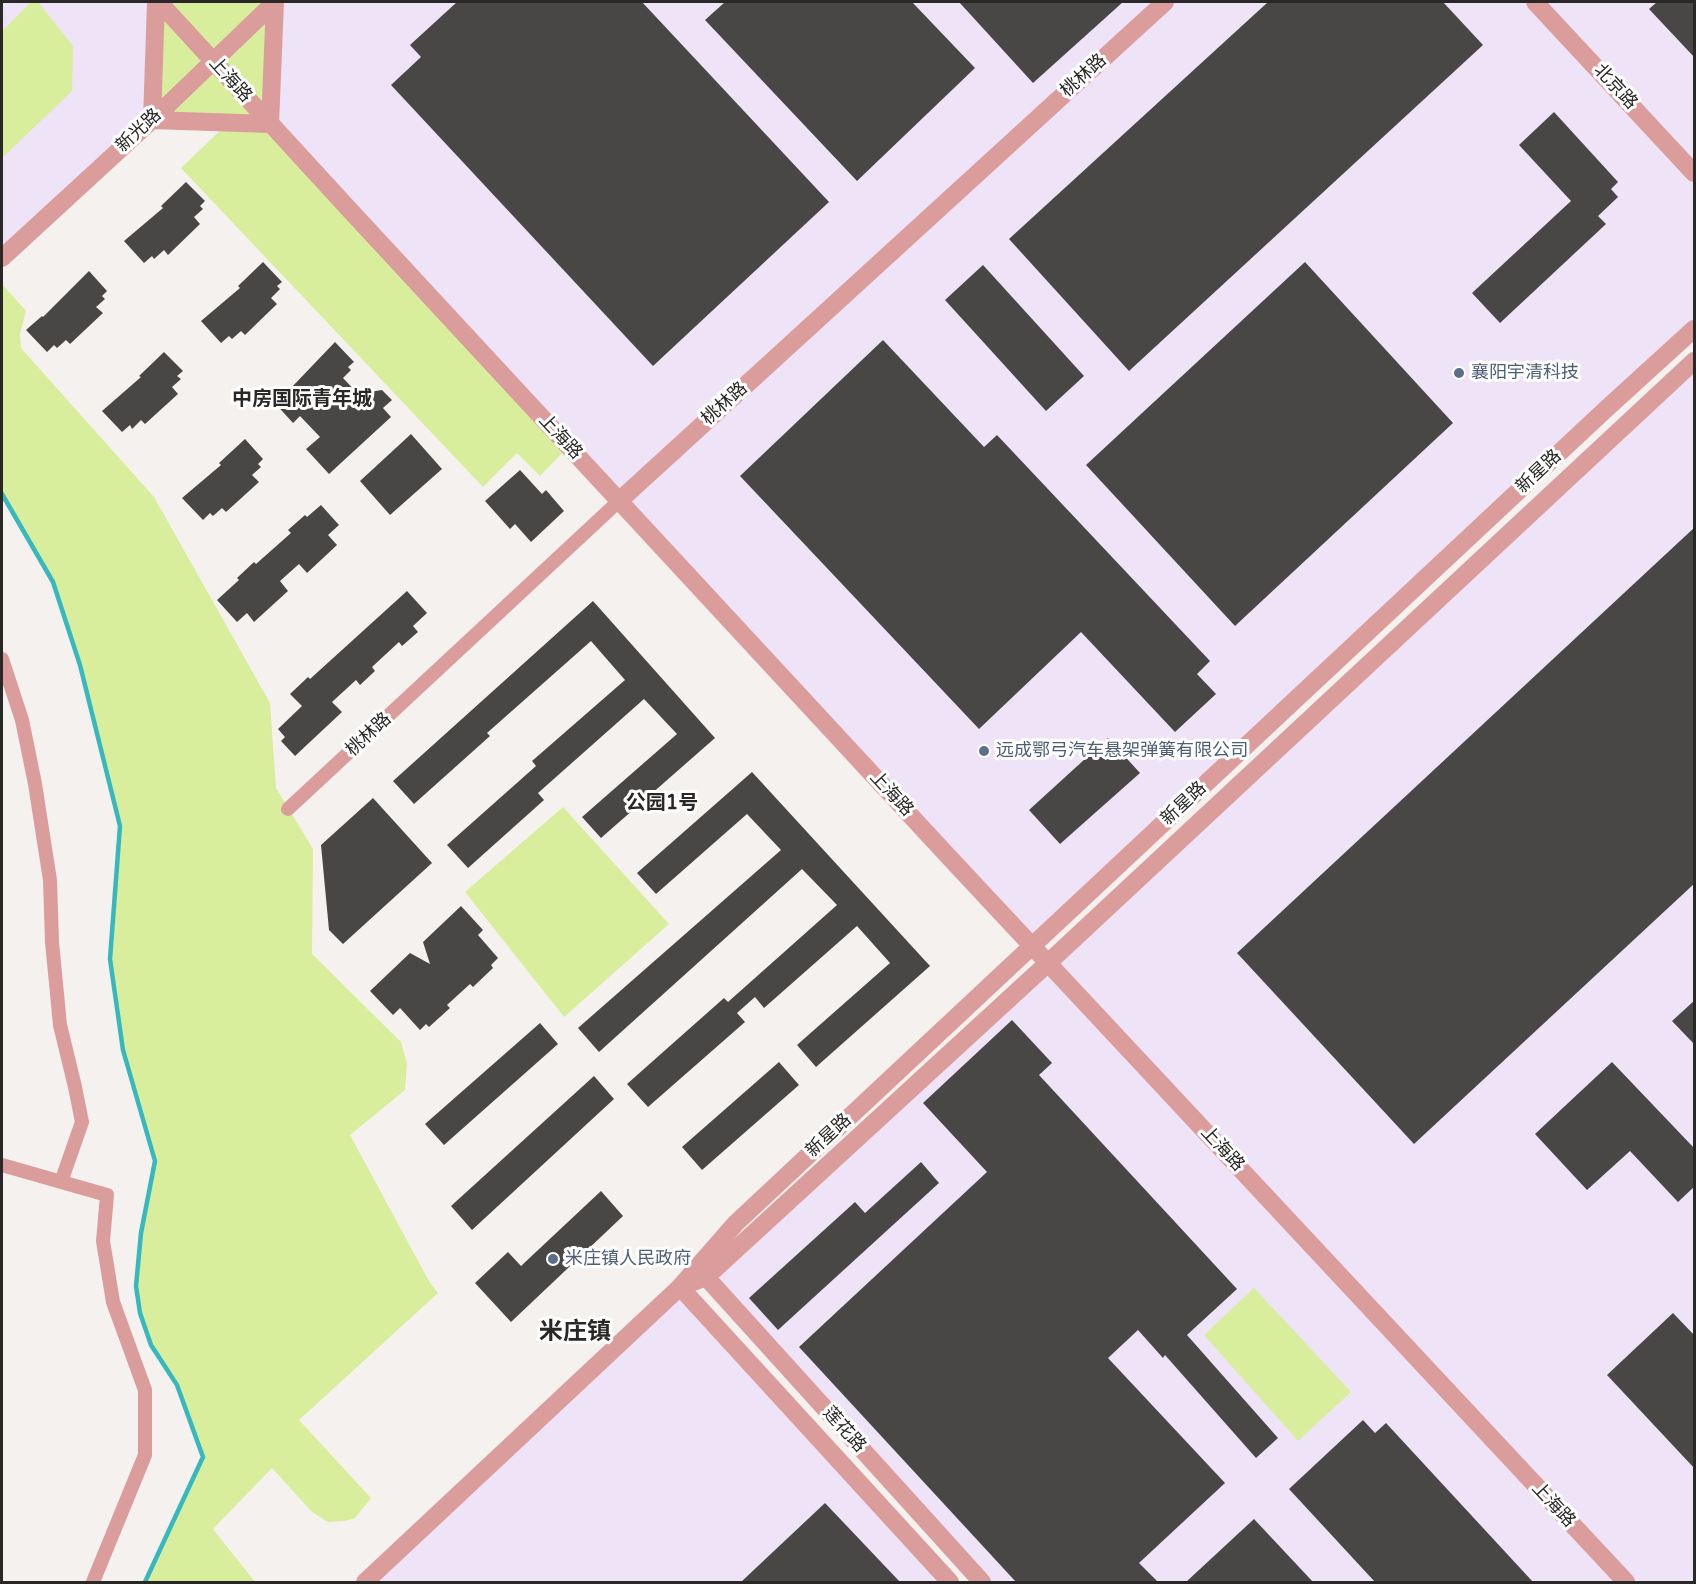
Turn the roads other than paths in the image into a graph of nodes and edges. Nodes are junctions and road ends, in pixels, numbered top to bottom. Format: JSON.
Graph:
{"nodes":[{"id":1,"x":158,"y":2,"type":"edge"},
{"id":2,"x":275,"y":2,"type":"edge"},
{"id":3,"x":1165,"y":2,"type":"edge"},
{"id":4,"x":1535,"y":2,"type":"edge"},
{"id":5,"x":213,"y":61,"type":"junction"},
{"id":6,"x":152,"y":120,"type":"junction"},
{"id":7,"x":270,"y":124,"type":"junction"},
{"id":8,"x":1695,"y":173,"type":"edge"},
{"id":9,"x":2,"y":258,"type":"edge"},
{"id":10,"x":1695,"y":329,"type":"edge"},
{"id":11,"x":1695,"y":361,"type":"edge"},
{"id":12,"x":619,"y":501,"type":"junction"},
{"id":13,"x":2,"y":659,"type":"edge"},
{"id":14,"x":288,"y":809,"type":"dead end"},
{"id":15,"x":1032,"y":946,"type":"junction"},
{"id":16,"x":1048,"y":963,"type":"junction"},
{"id":17,"x":2,"y":1164,"type":"edge"},
{"id":18,"x":62,"y":1182,"type":"junction"},
{"id":19,"x":706,"y":1277,"type":"junction"},
{"id":20,"x":680,"y":1287,"type":"junction"},
{"id":21,"x":93,"y":1582,"type":"edge"},
{"id":22,"x":365,"y":1582,"type":"edge"},
{"id":23,"x":950,"y":1582,"type":"edge"},
{"id":24,"x":982,"y":1582,"type":"edge"},
{"id":25,"x":1626,"y":1582,"type":"edge"}],
"edges":[{"from":1,"to":5,"type":"street","name":"上海路"},
{"from":1,"to":6,"type":"street"},
{"from":2,"to":5,"type":"street","name":"新光路"},
{"from":2,"to":7,"type":"street"},
{"from":3,"to":12,"type":"street","name":"桃林路"},
{"from":4,"to":8,"type":"street","name":"北京路"},
{"from":5,"to":6,"type":"street","name":"新光路"},
{"from":5,"to":7,"type":"street","name":"上海路"},
{"from":6,"to":7,"type":"street"},
{"from":6,"to":9,"type":"street","name":"新光路"},
{"from":7,"to":12,"type":"street","name":"上海路"},
{"from":10,"to":15,"type":"street","name":"新星路"},
{"from":11,"to":16,"type":"street","name":"新星路"},
{"from":12,"to":14,"type":"street","name":"桃林路"},
{"from":12,"to":15,"type":"street","name":"上海路"},
{"from":13,"to":18,"type":"street"},
{"from":15,"to":16,"type":"street","name":"上海路"},
{"from":15,"to":20,"type":"street","name":"新星路"},
{"from":16,"to":19,"type":"street","name":"新星路"},
{"from":16,"to":25,"type":"street","name":"上海路"},
{"from":17,"to":18,"type":"street"},
{"from":18,"to":21,"type":"street"},
{"from":19,"to":20,"type":"street"},
{"from":19,"to":24,"type":"street","name":"莲花路"},
{"from":20,"to":22,"type":"street","name":"新星路"},
{"from":20,"to":23,"type":"street","name":"莲花路"}]}
